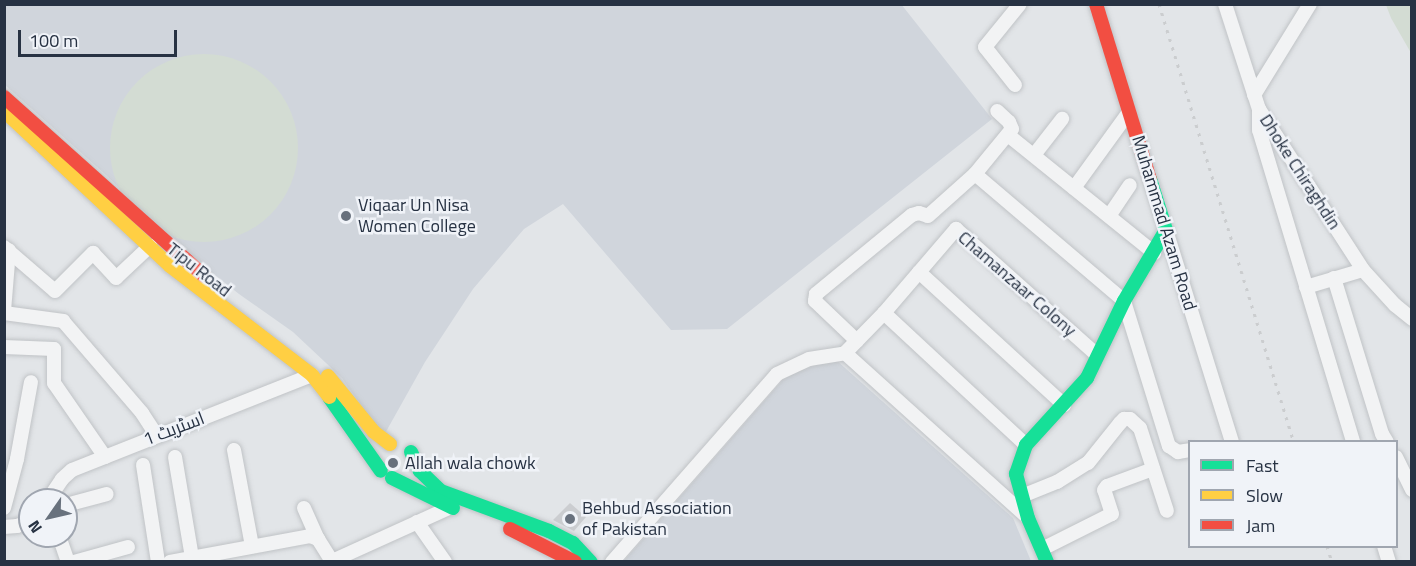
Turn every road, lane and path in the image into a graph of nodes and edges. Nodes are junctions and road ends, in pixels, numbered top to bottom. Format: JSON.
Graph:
{"nodes":[{"id":1,"x":1020,"y":4,"type":"edge"},
{"id":2,"x":1096,"y":4,"type":"edge"},
{"id":3,"x":1225,"y":4,"type":"edge"},
{"id":4,"x":1310,"y":4,"type":"edge"},
{"id":5,"x":1015,"y":85,"type":"dead end"},
{"id":6,"x":4,"y":97,"type":"edge"},
{"id":7,"x":1257,"y":102,"type":"junction"},
{"id":8,"x":4,"y":111,"type":"edge"},
{"id":9,"x":997,"y":111,"type":"dead end"},
{"id":10,"x":1129,"y":112,"type":"junction"},
{"id":11,"x":1062,"y":119,"type":"dead end"},
{"id":12,"x":1008,"y":135,"type":"junction"},
{"id":13,"x":1034,"y":155,"type":"junction"},
{"id":14,"x":975,"y":174,"type":"junction"},
{"id":15,"x":1130,"y":185,"type":"dead end"},
{"id":16,"x":1074,"y":188,"type":"junction"},
{"id":17,"x":1109,"y":216,"type":"junction"},
{"id":18,"x":1166,"y":230,"type":"junction"},
{"id":19,"x":150,"y":246,"type":"junction"},
{"id":20,"x":7,"y":249,"type":"edge"},
{"id":21,"x":1154,"y":253,"type":"junction"},
{"id":22,"x":1363,"y":270,"type":"junction"},
{"id":23,"x":919,"y":272,"type":"junction"},
{"id":24,"x":1334,"y":278,"type":"junction"},
{"id":25,"x":1306,"y":287,"type":"junction"},
{"id":26,"x":1124,"y":301,"type":"junction"},
{"id":27,"x":4,"y":312,"type":"edge"},
{"id":28,"x":884,"y":313,"type":"junction"},
{"id":29,"x":1412,"y":319,"type":"edge"},
{"id":30,"x":857,"y":341,"type":"junction"},
{"id":31,"x":4,"y":347,"type":"edge"},
{"id":32,"x":845,"y":353,"type":"junction"},
{"id":33,"x":1096,"y":354,"type":"junction"},
{"id":34,"x":312,"y":375,"type":"junction"},
{"id":35,"x":32,"y":382,"type":"dead end"},
{"id":36,"x":1064,"y":405,"type":"junction"},
{"id":37,"x":157,"y":436,"type":"junction"},
{"id":38,"x":1232,"y":440,"type":"edge"},
{"id":39,"x":1353,"y":440,"type":"edge"},
{"id":40,"x":1386,"y":440,"type":"edge"},
{"id":41,"x":390,"y":444,"type":"junction"},
{"id":42,"x":1026,"y":445,"type":"junction"},
{"id":43,"x":234,"y":450,"type":"dead end"},
{"id":44,"x":1188,"y":450,"type":"edge"},
{"id":45,"x":411,"y":452,"type":"junction"},
{"id":46,"x":175,"y":456,"type":"dead end"},
{"id":47,"x":105,"y":457,"type":"junction"},
{"id":48,"x":1398,"y":461,"type":"edge"},
{"id":49,"x":143,"y":465,"type":"dead end"},
{"id":50,"x":1153,"y":469,"type":"junction"},
{"id":51,"x":387,"y":475,"type":"junction"},
{"id":52,"x":8,"y":479,"type":"edge"},
{"id":53,"x":56,"y":488,"type":"edge"},
{"id":54,"x":1412,"y":490,"type":"edge"},
{"id":55,"x":107,"y":494,"type":"dead end"},
{"id":56,"x":1022,"y":496,"type":"junction"},
{"id":57,"x":78,"y":502,"type":"edge"},
{"id":58,"x":451,"y":507,"type":"junction"},
{"id":59,"x":4,"y":508,"type":"edge"},
{"id":60,"x":304,"y":508,"type":"dead end"},
{"id":61,"x":1167,"y":511,"type":"dead end"},
{"id":62,"x":1028,"y":518,"type":"junction"},
{"id":63,"x":417,"y":522,"type":"junction"},
{"id":64,"x":318,"y":539,"type":"junction"},
{"id":65,"x":252,"y":546,"type":"junction"},
{"id":66,"x":128,"y":547,"type":"dead end"},
{"id":67,"x":1044,"y":555,"type":"edge"},
{"id":68,"x":112,"y":556,"type":"edge"},
{"id":69,"x":192,"y":557,"type":"junction"},
{"id":70,"x":74,"y":561,"type":"edge"},
{"id":71,"x":158,"y":561,"type":"edge"},
{"id":72,"x":170,"y":561,"type":"edge"},
{"id":73,"x":332,"y":561,"type":"edge"},
{"id":74,"x":445,"y":561,"type":"edge"},
{"id":75,"x":575,"y":561,"type":"edge"},
{"id":76,"x":591,"y":561,"type":"edge"},
{"id":77,"x":612,"y":561,"type":"edge"}],
"edges":[{"from":1,"to":5,"type":"street"},
{"from":2,"to":10,"type":"main road","name":"Muhammad Azam Road"},
{"from":3,"to":7,"type":"street","name":"Dhoke Chiraghdin"},
{"from":4,"to":7,"type":"street"},
{"from":6,"to":41,"type":"main road","name":"Tipu Road"},
{"from":7,"to":22,"type":"street","name":"Dhoke Chiraghdin"},
{"from":7,"to":25,"type":"street"},
{"from":8,"to":19,"type":"main road"},
{"from":9,"to":12,"type":"street"},
{"from":10,"to":16,"type":"street"},
{"from":10,"to":18,"type":"main road","name":"Muhammad Azam Road"},
{"from":11,"to":13,"type":"street"},
{"from":12,"to":13,"type":"street"},
{"from":12,"to":14,"type":"street"},
{"from":13,"to":16,"type":"street"},
{"from":14,"to":26,"type":"street"},
{"from":14,"to":30,"type":"street"},
{"from":15,"to":17,"type":"street"},
{"from":16,"to":17,"type":"street"},
{"from":17,"to":21,"type":"street"},
{"from":18,"to":21,"type":"main road"},
{"from":18,"to":38,"type":"street","name":"Muhammad Azam Road"},
{"from":19,"to":20,"type":"street"},
{"from":19,"to":34,"type":"main road"},
{"from":20,"to":27,"type":"street"},
{"from":21,"to":26,"type":"main road"},
{"from":22,"to":24,"type":"street"},
{"from":22,"to":29,"type":"street","name":"Dhoke Chiraghdin"},
{"from":23,"to":28,"type":"street","name":"Chamanzaar Colony"},
{"from":23,"to":33,"type":"street","name":"Chamanzaar Colony"},
{"from":23,"to":36,"type":"street"},
{"from":24,"to":25,"type":"street"},
{"from":24,"to":40,"type":"street"},
{"from":25,"to":39,"type":"street"},
{"from":26,"to":33,"type":"main road"},
{"from":26,"to":44,"type":"street"},
{"from":27,"to":37,"type":"street"},
{"from":28,"to":30,"type":"street","name":"Chamanzaar Colony"},
{"from":28,"to":42,"type":"street"},
{"from":30,"to":32,"type":"street","name":"Chamanzaar Colony"},
{"from":31,"to":47,"type":"street"},
{"from":32,"to":62,"type":"street"},
{"from":32,"to":77,"type":"street"},
{"from":33,"to":36,"type":"main road"},
{"from":34,"to":37,"type":"street","name":"اسٹریٹ 1"},
{"from":34,"to":51,"type":"main road"},
{"from":35,"to":52,"type":"street"},
{"from":36,"to":42,"type":"main road"},
{"from":37,"to":47,"type":"street","name":"اسٹریٹ 1"},
{"from":41,"to":45,"type":"main road"},
{"from":41,"to":51,"type":"main road"},
{"from":42,"to":56,"type":"main road"},
{"from":43,"to":65,"type":"street"},
{"from":45,"to":51,"type":"main road"},
{"from":45,"to":76,"type":"main road"},
{"from":46,"to":69,"type":"street"},
{"from":47,"to":53,"type":"street","name":"اسٹریٹ 1"},
{"from":48,"to":54,"type":"street"},
{"from":49,"to":71,"type":"street"},
{"from":50,"to":56,"type":"street"},
{"from":50,"to":61,"type":"street"},
{"from":50,"to":67,"type":"street"},
{"from":51,"to":58,"type":"main road"},
{"from":52,"to":59,"type":"street"},
{"from":55,"to":57,"type":"street"},
{"from":56,"to":62,"type":"main road"},
{"from":58,"to":63,"type":"street"},
{"from":58,"to":75,"type":"main road"},
{"from":60,"to":64,"type":"street"},
{"from":62,"to":67,"type":"main road"},
{"from":63,"to":73,"type":"street"},
{"from":63,"to":74,"type":"street"},
{"from":64,"to":65,"type":"street"},
{"from":64,"to":73,"type":"street"},
{"from":65,"to":69,"type":"street"},
{"from":66,"to":68,"type":"street"},
{"from":68,"to":70,"type":"street"},
{"from":69,"to":72,"type":"street"}]}
